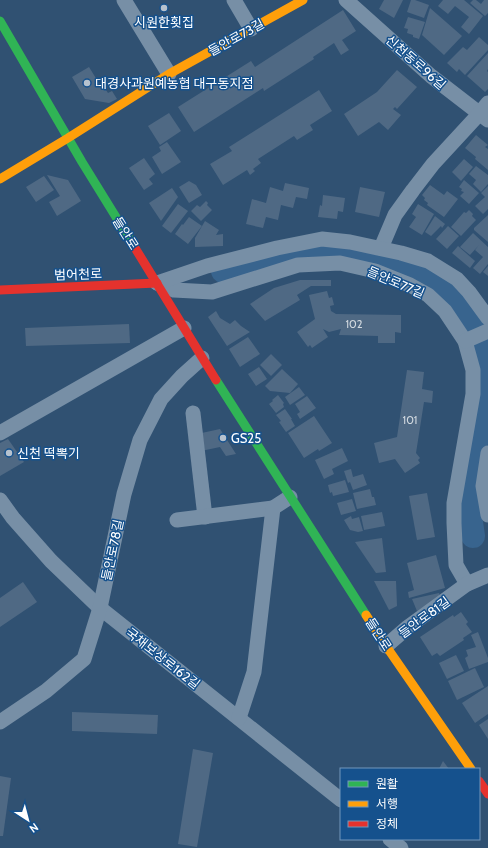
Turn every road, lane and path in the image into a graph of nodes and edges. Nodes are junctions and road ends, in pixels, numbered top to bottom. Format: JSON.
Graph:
{"nodes":[{"id":1,"x":124,"y":0,"type":"edge"},
{"id":2,"x":234,"y":0,"type":"edge"},
{"id":3,"x":303,"y":0,"type":"edge"},
{"id":4,"x":346,"y":0,"type":"edge"},
{"id":5,"x":0,"y":21,"type":"edge"},
{"id":6,"x":251,"y":29,"type":"junction"},
{"id":7,"x":169,"y":74,"type":"junction"},
{"id":8,"x":485,"y":112,"type":"edge"},
{"id":9,"x":68,"y":138,"type":"junction"},
{"id":10,"x":0,"y":179,"type":"edge"},
{"id":11,"x":381,"y":248,"type":"junction"},
{"id":12,"x":217,"y":263,"type":"junction"},
{"id":13,"x":157,"y":284,"type":"junction"},
{"id":14,"x":0,"y":290,"type":"edge"},
{"id":15,"x":212,"y":292,"type":"junction"},
{"id":16,"x":488,"y":318,"type":"edge"},
{"id":17,"x":184,"y":328,"type":"junction"},
{"id":18,"x":488,"y":331,"type":"edge"},
{"id":19,"x":465,"y":341,"type":"junction"},
{"id":20,"x":202,"y":358,"type":"junction"},
{"id":21,"x":193,"y":413,"type":"dead end"},
{"id":22,"x":0,"y":433,"type":"edge"},
{"id":23,"x":488,"y":453,"type":"edge"},
{"id":24,"x":290,"y":497,"type":"junction"},
{"id":25,"x":0,"y":500,"type":"edge"},
{"id":26,"x":273,"y":508,"type":"junction"},
{"id":27,"x":488,"y":515,"type":"edge"},
{"id":28,"x":205,"y":517,"type":"junction"},
{"id":29,"x":178,"y":520,"type":"dead end"},
{"id":30,"x":488,"y":575,"type":"edge"},
{"id":31,"x":465,"y":586,"type":"junction"},
{"id":32,"x":100,"y":608,"type":"junction"},
{"id":33,"x":386,"y":646,"type":"junction"},
{"id":34,"x":239,"y":718,"type":"junction"},
{"id":35,"x":0,"y":722,"type":"edge"},
{"id":36,"x":470,"y":768,"type":"edge"},
{"id":37,"x":480,"y":782,"type":"edge"},
{"id":38,"x":488,"y":794,"type":"edge"},
{"id":39,"x":340,"y":799,"type":"edge"},
{"id":40,"x":391,"y":840,"type":"edge"},
{"id":41,"x":401,"y":848,"type":"edge"}],
"edges":[{"from":1,"to":7,"type":"street"},
{"from":2,"to":6,"type":"street"},
{"from":3,"to":6,"type":"main road","name":"들안로73길"},
{"from":4,"to":8,"type":"street","name":"신천동로96길"},
{"from":5,"to":9,"type":"main road","name":"들안로"},
{"from":6,"to":7,"type":"main road","name":"들안로73길"},
{"from":7,"to":9,"type":"main road","name":"들안로73길"},
{"from":8,"to":11,"type":"street"},
{"from":9,"to":10,"type":"main road"},
{"from":9,"to":13,"type":"main road","name":"들안로"},
{"from":11,"to":12,"type":"street"},
{"from":11,"to":16,"type":"street"},
{"from":12,"to":13,"type":"street"},
{"from":12,"to":15,"type":"street"},
{"from":13,"to":14,"type":"main road","name":"범어천로"},
{"from":13,"to":15,"type":"street","name":"들안로77길"},
{"from":13,"to":17,"type":"main road","name":"들안로"},
{"from":15,"to":19,"type":"street","name":"들안로77길"},
{"from":17,"to":20,"type":"main road","name":"들안로"},
{"from":17,"to":22,"type":"street"},
{"from":18,"to":19,"type":"street"},
{"from":19,"to":31,"type":"street","name":"들안로77길"},
{"from":20,"to":24,"type":"main road","name":"들안로"},
{"from":20,"to":32,"type":"street","name":"들안로78길"},
{"from":21,"to":28,"type":"street"},
{"from":23,"to":27,"type":"street"},
{"from":24,"to":26,"type":"street"},
{"from":24,"to":33,"type":"main road","name":"들안로"},
{"from":25,"to":32,"type":"street","name":"국채보상로162길"},
{"from":26,"to":28,"type":"street"},
{"from":26,"to":34,"type":"street"},
{"from":28,"to":29,"type":"street"},
{"from":30,"to":31,"type":"street","name":"들안로81길"},
{"from":31,"to":33,"type":"street","name":"들안로81길"},
{"from":32,"to":34,"type":"street","name":"국채보상로162길"},
{"from":32,"to":35,"type":"street","name":"들안로78길"},
{"from":33,"to":36,"type":"main road","name":"들안로"},
{"from":34,"to":39,"type":"street","name":"국채보상로162길"},
{"from":37,"to":38,"type":"main road"},
{"from":40,"to":41,"type":"street"}]}
